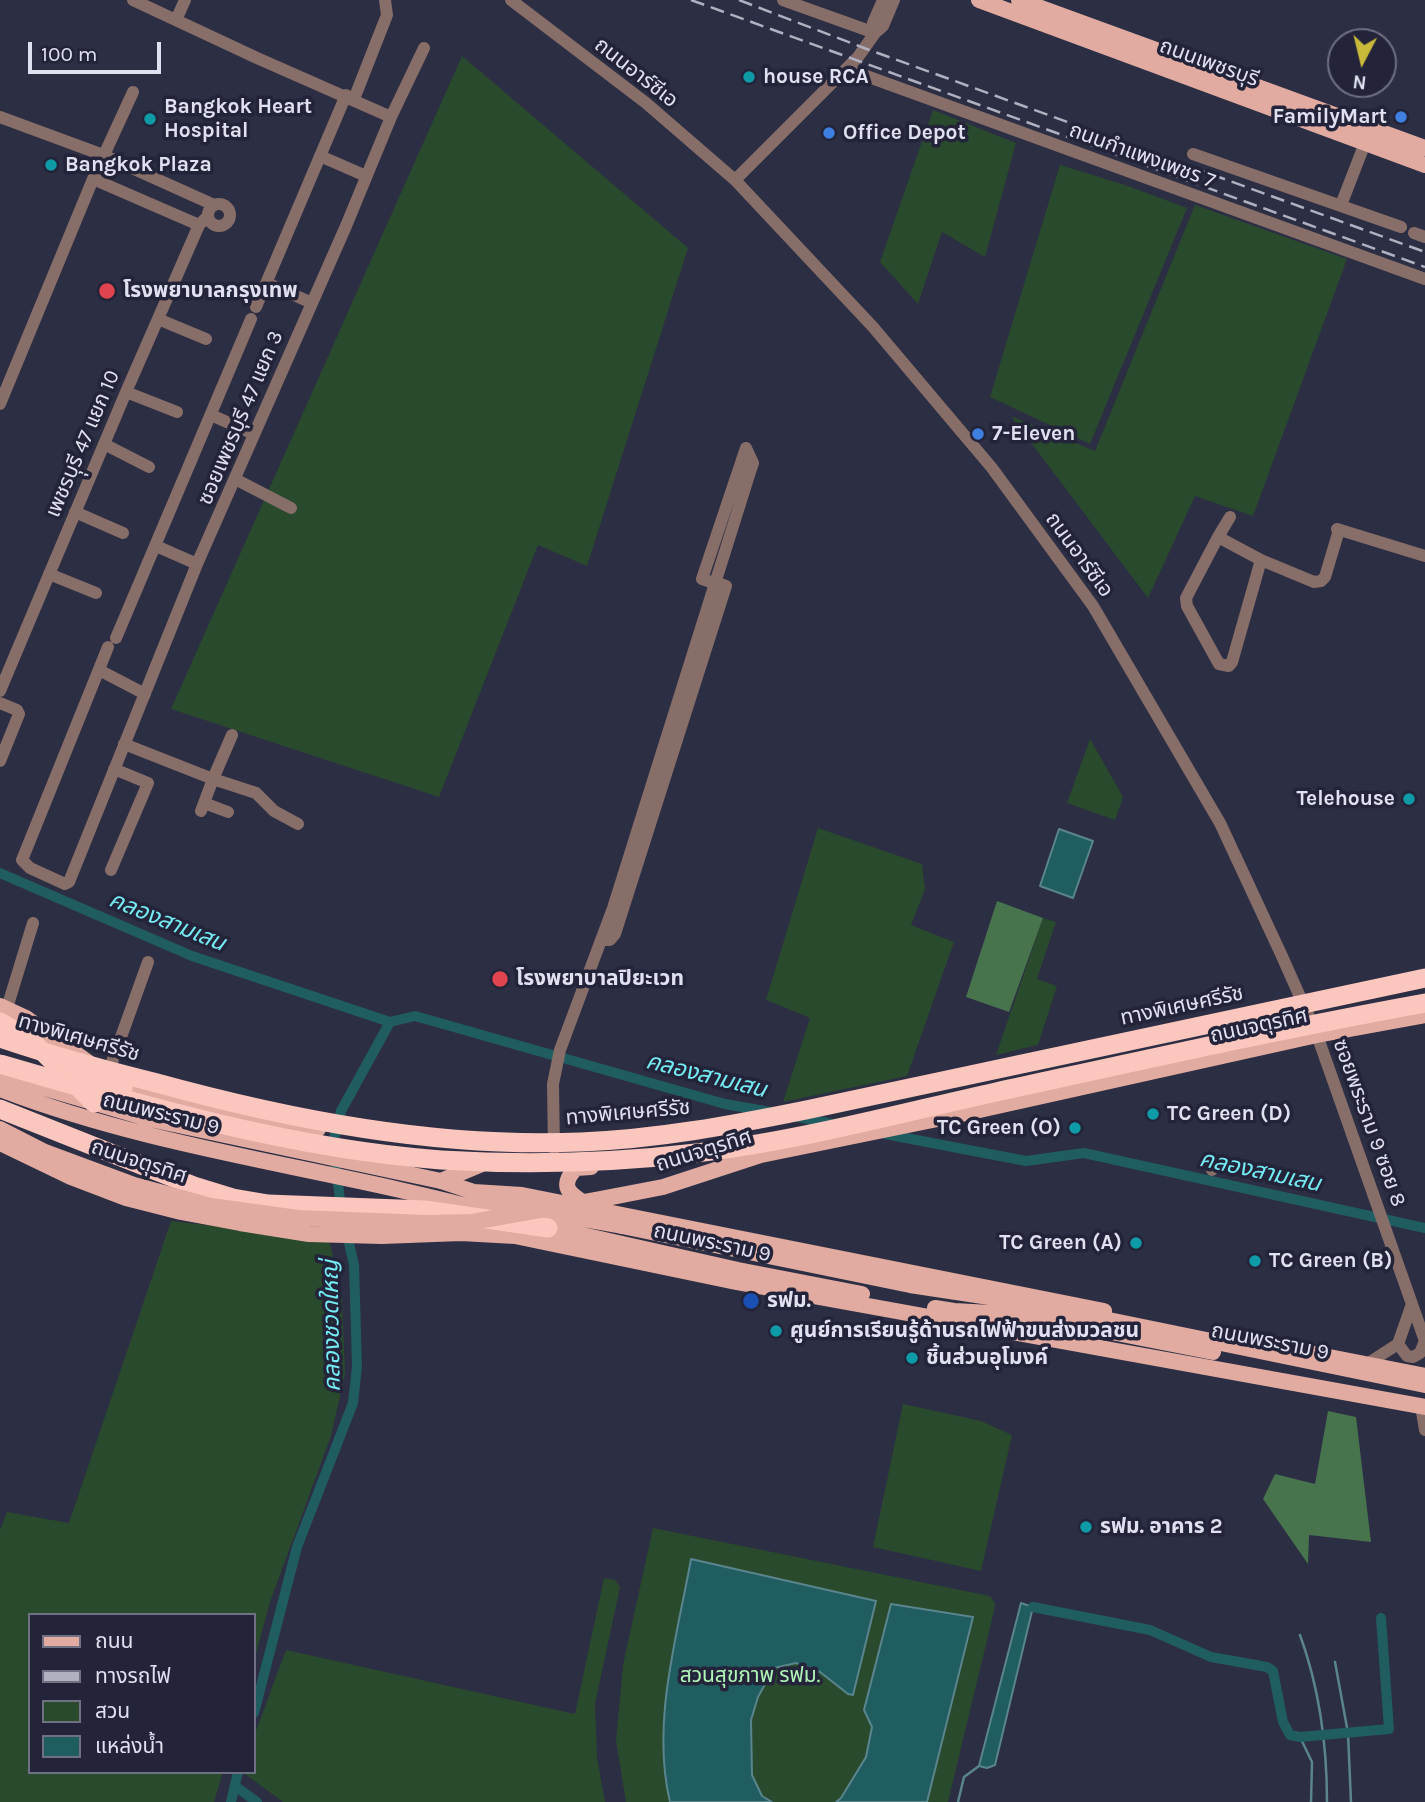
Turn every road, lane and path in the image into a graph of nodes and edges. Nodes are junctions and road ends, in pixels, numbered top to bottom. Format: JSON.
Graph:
{"nodes":[{"id":1,"x":133,"y":0,"type":"edge"},
{"id":2,"x":185,"y":0,"type":"edge"},
{"id":3,"x":386,"y":0,"type":"edge"},
{"id":4,"x":511,"y":0,"type":"edge"},
{"id":5,"x":783,"y":0,"type":"edge"},
{"id":6,"x":883,"y":0,"type":"edge"},
{"id":7,"x":894,"y":0,"type":"edge"},
{"id":8,"x":979,"y":0,"type":"edge"},
{"id":9,"x":1019,"y":0,"type":"edge"},
{"id":10,"x":176,"y":20,"type":"junction"},
{"id":11,"x":875,"y":33,"type":"junction"},
{"id":12,"x":425,"y":48,"type":"dead end"},
{"id":13,"x":846,"y":69,"type":"junction"},
{"id":14,"x":133,"y":92,"type":"dead end"},
{"id":15,"x":350,"y":97,"type":"junction"},
{"id":16,"x":0,"y":117,"type":"edge"},
{"id":17,"x":391,"y":117,"type":"junction"},
{"id":18,"x":1361,"y":136,"type":"junction"},
{"id":19,"x":1425,"y":148,"type":"edge"},
{"id":20,"x":1193,"y":154,"type":"dead end"},
{"id":21,"x":103,"y":155,"type":"junction"},
{"id":22,"x":320,"y":156,"type":"junction"},
{"id":23,"x":1425,"y":164,"type":"edge"},
{"id":24,"x":366,"y":176,"type":"junction"},
{"id":25,"x":93,"y":179,"type":"junction"},
{"id":26,"x":735,"y":180,"type":"junction"},
{"id":27,"x":1341,"y":205,"type":"junction"},
{"id":28,"x":207,"y":215,"type":"junction"},
{"id":29,"x":1401,"y":227,"type":"dead end"},
{"id":30,"x":1425,"y":279,"type":"edge"},
{"id":31,"x":267,"y":283,"type":"junction"},
{"id":32,"x":312,"y":303,"type":"junction"},
{"id":33,"x":158,"y":319,"type":"junction"},
{"id":34,"x":206,"y":339,"type":"dead end"},
{"id":35,"x":125,"y":392,"type":"junction"},
{"id":36,"x":0,"y":404,"type":"edge"},
{"id":37,"x":177,"y":412,"type":"dead end"},
{"id":38,"x":211,"y":415,"type":"junction"},
{"id":39,"x":254,"y":434,"type":"junction"},
{"id":40,"x":104,"y":444,"type":"junction"},
{"id":41,"x":149,"y":467,"type":"dead end"},
{"id":42,"x":235,"y":479,"type":"junction"},
{"id":43,"x":291,"y":508,"type":"dead end"},
{"id":44,"x":75,"y":512,"type":"junction"},
{"id":45,"x":1230,"y":517,"type":"dead end"},
{"id":46,"x":123,"y":533,"type":"dead end"},
{"id":47,"x":1218,"y":537,"type":"junction"},
{"id":48,"x":156,"y":546,"type":"junction"},
{"id":49,"x":1425,"y":556,"type":"edge"},
{"id":50,"x":1261,"y":560,"type":"junction"},
{"id":51,"x":197,"y":564,"type":"junction"},
{"id":52,"x":49,"y":574,"type":"junction"},
{"id":53,"x":718,"y":584,"type":"junction"},
{"id":54,"x":96,"y":593,"type":"dead end"},
{"id":55,"x":99,"y":670,"type":"junction"},
{"id":56,"x":0,"y":691,"type":"edge"},
{"id":57,"x":145,"y":694,"type":"junction"},
{"id":58,"x":0,"y":703,"type":"edge"},
{"id":59,"x":232,"y":735,"type":"dead end"},
{"id":60,"x":124,"y":744,"type":"junction"},
{"id":61,"x":0,"y":761,"type":"edge"},
{"id":62,"x":114,"y":769,"type":"junction"},
{"id":63,"x":213,"y":779,"type":"junction"},
{"id":64,"x":228,"y":812,"type":"dead end"},
{"id":65,"x":298,"y":824,"type":"dead end"},
{"id":66,"x":111,"y":870,"type":"dead end"},
{"id":67,"x":33,"y":923,"type":"dead end"},
{"id":68,"x":148,"y":962,"type":"dead end"},
{"id":69,"x":1425,"y":978,"type":"edge"},
{"id":70,"x":1425,"y":988,"type":"edge"},
{"id":71,"x":1425,"y":1003,"type":"edge"},
{"id":72,"x":1307,"y":1011,"type":"junction"},
{"id":73,"x":2,"y":1012,"type":"edge"},
{"id":74,"x":1425,"y":1015,"type":"edge"},
{"id":75,"x":1317,"y":1035,"type":"junction"},
{"id":76,"x":0,"y":1038,"type":"edge"},
{"id":77,"x":0,"y":1064,"type":"edge"},
{"id":78,"x":58,"y":1068,"type":"junction"},
{"id":79,"x":0,"y":1075,"type":"edge"},
{"id":80,"x":115,"y":1082,"type":"junction"},
{"id":81,"x":0,"y":1089,"type":"edge"},
{"id":82,"x":94,"y":1103,"type":"junction"},
{"id":83,"x":0,"y":1109,"type":"edge"},
{"id":84,"x":0,"y":1129,"type":"edge"},
{"id":85,"x":0,"y":1143,"type":"edge"},
{"id":86,"x":515,"y":1150,"type":"junction"},
{"id":87,"x":554,"y":1150,"type":"junction"},
{"id":88,"x":262,"y":1152,"type":"junction"},
{"id":89,"x":761,"y":1155,"type":"junction"},
{"id":90,"x":576,"y":1168,"type":"junction"},
{"id":91,"x":441,"y":1181,"type":"junction"},
{"id":92,"x":474,"y":1192,"type":"junction"},
{"id":93,"x":591,"y":1208,"type":"junction"},
{"id":94,"x":425,"y":1210,"type":"junction"},
{"id":95,"x":548,"y":1228,"type":"junction"},
{"id":96,"x":515,"y":1236,"type":"junction"},
{"id":97,"x":785,"y":1248,"type":"junction"},
{"id":98,"x":805,"y":1253,"type":"junction"},
{"id":99,"x":678,"y":1270,"type":"junction"},
{"id":100,"x":738,"y":1270,"type":"junction"},
{"id":101,"x":777,"y":1278,"type":"junction"},
{"id":102,"x":800,"y":1282,"type":"junction"},
{"id":103,"x":1412,"y":1303,"type":"junction"},
{"id":104,"x":954,"y":1311,"type":"junction"},
{"id":105,"x":1425,"y":1341,"type":"edge"},
{"id":106,"x":1398,"y":1344,"type":"junction"},
{"id":107,"x":1147,"y":1356,"type":"junction"},
{"id":108,"x":1367,"y":1364,"type":"junction"},
{"id":109,"x":1423,"y":1378,"type":"edge"},
{"id":110,"x":1424,"y":1403,"type":"edge"},
{"id":111,"x":1425,"y":1430,"type":"edge"}],
"edges":[{"from":1,"to":10,"type":"street"},
{"from":2,"to":10,"type":"street"},
{"from":3,"to":15,"type":"street"},
{"from":4,"to":26,"type":"street","name":"ถนนอาร์ซีเอ"},
{"from":5,"to":11,"type":"street"},
{"from":6,"to":11,"type":"street"},
{"from":7,"to":11,"type":"street"},
{"from":8,"to":18,"type":"main road","name":"ถนนเพชรบุรี"},
{"from":9,"to":18,"type":"main road","name":"ถนนเพชรบุรี"},
{"from":10,"to":15,"type":"street"},
{"from":11,"to":13,"type":"street"},
{"from":12,"to":17,"type":"street","name":"ซอยเพชรบุรี 47 แยก 3"},
{"from":13,"to":26,"type":"street"},
{"from":13,"to":30,"type":"street","name":"ถนนกำแพงเพชร 7"},
{"from":14,"to":21,"type":"street"},
{"from":15,"to":17,"type":"street"},
{"from":15,"to":22,"type":"street"},
{"from":16,"to":21,"type":"street"},
{"from":17,"to":24,"type":"street","name":"ซอยเพชรบุรี 47 แยก 3"},
{"from":18,"to":19,"type":"main road","name":"ถนนเพชรบุรี"},
{"from":18,"to":23,"type":"main road","name":"ถนนเพชรบุรี"},
{"from":18,"to":27,"type":"street"},
{"from":20,"to":27,"type":"street"},
{"from":21,"to":25,"type":"street"},
{"from":21,"to":28,"type":"street"},
{"from":22,"to":24,"type":"street"},
{"from":22,"to":31,"type":"street"},
{"from":24,"to":32,"type":"street","name":"ซอยเพชรบุรี 47 แยก 3"},
{"from":25,"to":28,"type":"street"},
{"from":25,"to":36,"type":"street"},
{"from":26,"to":72,"type":"street","name":"ถนนอาร์ซีเอ"},
{"from":27,"to":29,"type":"street"},
{"from":28,"to":33,"type":"street","name":"เพชรบุุรี 47 แยก 10"},
{"from":31,"to":32,"type":"street"},
{"from":31,"to":38,"type":"street"},
{"from":32,"to":39,"type":"street","name":"ซอยเพชรบุรี 47 แยก 3"},
{"from":33,"to":34,"type":"street"},
{"from":33,"to":35,"type":"street","name":"เพชรบุุรี 47 แยก 10"},
{"from":35,"to":37,"type":"street"},
{"from":35,"to":40,"type":"street","name":"เพชรบุุรี 47 แยก 10"},
{"from":38,"to":39,"type":"street"},
{"from":38,"to":48,"type":"street"},
{"from":39,"to":42,"type":"street","name":"ซอยเพชรบุรี 47 แยก 3"},
{"from":40,"to":41,"type":"street"},
{"from":40,"to":44,"type":"street","name":"เพชรบุุรี 47 แยก 10"},
{"from":42,"to":43,"type":"street"},
{"from":42,"to":51,"type":"street","name":"ซอยเพชรบุรี 47 แยก 3"},
{"from":44,"to":46,"type":"street"},
{"from":44,"to":52,"type":"street","name":"เพชรบุุรี 47 แยก 10"},
{"from":45,"to":47,"type":"street"},
{"from":47,"to":50,"type":"street"},
{"from":47,"to":50,"type":"street"},
{"from":48,"to":51,"type":"street"},
{"from":48,"to":55,"type":"street"},
{"from":49,"to":50,"type":"street"},
{"from":51,"to":57,"type":"street","name":"ซอยเพชรบุรี 47 แยก 3"},
{"from":52,"to":54,"type":"street"},
{"from":52,"to":56,"type":"street","name":"เพชรบุุรี 47 แยก 10"},
{"from":53,"to":53,"type":"street"},
{"from":53,"to":87,"type":"street"},
{"from":55,"to":57,"type":"street"},
{"from":55,"to":62,"type":"street","name":"ซอยเพชรบุรี 47 แยก 3"},
{"from":57,"to":60,"type":"street","name":"ซอยเพชรบุรี 47 แยก 3"},
{"from":58,"to":61,"type":"street"},
{"from":59,"to":63,"type":"street"},
{"from":60,"to":62,"type":"street","name":"ซอยเพชรบุรี 47 แยก 3"},
{"from":60,"to":63,"type":"street"},
{"from":62,"to":66,"type":"street"},
{"from":63,"to":64,"type":"street"},
{"from":63,"to":65,"type":"street"},
{"from":67,"to":73,"type":"street"},
{"from":68,"to":80,"type":"street"},
{"from":69,"to":76,"type":"highway","name":"ทางพิเศษศรีรัช","bridge":true},
{"from":70,"to":72,"type":"main road","name":"ถนนจตุรทิศ"},
{"from":71,"to":77,"type":"highway","name":"ทางพิเศษศรีรัช","bridge":true},
{"from":72,"to":75,"type":"street","name":"ถนนอาร์ซีเอ"},
{"from":72,"to":87,"type":"main road","name":"ถนนจตุรทิศ"},
{"from":73,"to":78,"type":"highway"},
{"from":73,"to":80,"type":"main road","name":"ถนนพระราม 9"},
{"from":74,"to":75,"type":"main road","name":"ถนนจตุรทิศ"},
{"from":75,"to":89,"type":"main road","name":"ถนนจตุรทิศ","bridge":true},
{"from":75,"to":103,"type":"street","name":"ซอยพระราม 9 ซอย 8"},
{"from":78,"to":80,"type":"highway"},
{"from":78,"to":82,"type":"highway"},
{"from":79,"to":82,"type":"main road","name":"ถนนพระราม 9"},
{"from":80,"to":86,"type":"main road","name":"ถนนจตุรทิศ"},
{"from":81,"to":88,"type":"main road","name":"ถนนพระราม 9"},
{"from":82,"to":88,"type":"main road","name":"ถนนพระราม 9"},
{"from":83,"to":94,"type":"highway"},
{"from":84,"to":89,"type":"main road","name":"ถนนจตุรทิศ","bridge":true},
{"from":85,"to":96,"type":"main road","name":"ถนนพระราม 9"},
{"from":86,"to":87,"type":"main road","name":"ถนนจตุรทิศ"},
{"from":86,"to":91,"type":"main road"},
{"from":87,"to":90,"type":"main road"},
{"from":88,"to":91,"type":"main road","name":"ถนนพระราม 9"},
{"from":88,"to":95,"type":"main road","name":"ถนนพระราม 9"},
{"from":89,"to":90,"type":"main road","bridge":true},
{"from":90,"to":93,"type":"main road"},
{"from":91,"to":92,"type":"main road","name":"ถนนพระราม 9"},
{"from":92,"to":93,"type":"main road","name":"ถนนพระราม 9"},
{"from":92,"to":109,"type":"main road","name":"ถนนพระราม 9","bridge":true},
{"from":93,"to":97,"type":"main road","name":"ถนนพระราม 9"},
{"from":94,"to":95,"type":"highway"},
{"from":94,"to":96,"type":"main road"},
{"from":95,"to":100,"type":"main road","name":"ถนนพระราม 9"},
{"from":96,"to":99,"type":"main road","name":"ถนนพระราม 9"},
{"from":97,"to":98,"type":"main road","name":"ถนนพระราม 9"},
{"from":97,"to":101,"type":"main road"},
{"from":98,"to":102,"type":"main road"},
{"from":98,"to":108,"type":"main road","name":"ถนนพระราม 9"},
{"from":99,"to":100,"type":"main road"},
{"from":99,"to":107,"type":"main road","name":"ถนนพระราม 9"},
{"from":100,"to":101,"type":"main road","name":"ถนนพระราม 9"},
{"from":101,"to":102,"type":"main road","name":"ถนนพระราม 9"},
{"from":102,"to":104,"type":"main road","name":"ถนนพระราม 9"},
{"from":103,"to":105,"type":"street","name":"ซอยพระราม 9 ซอย 8"},
{"from":103,"to":106,"type":"street"},
{"from":104,"to":107,"type":"main road"},
{"from":104,"to":110,"type":"main road","name":"ถนนพระราม 9","bridge":true},
{"from":105,"to":106,"type":"street"},
{"from":106,"to":108,"type":"street"},
{"from":107,"to":110,"type":"main road","name":"ถนนพระราม 9"},
{"from":108,"to":109,"type":"main road","name":"ถนนพระราม 9"},
{"from":109,"to":110,"type":"main road"},
{"from":110,"to":111,"type":"street"}]}
